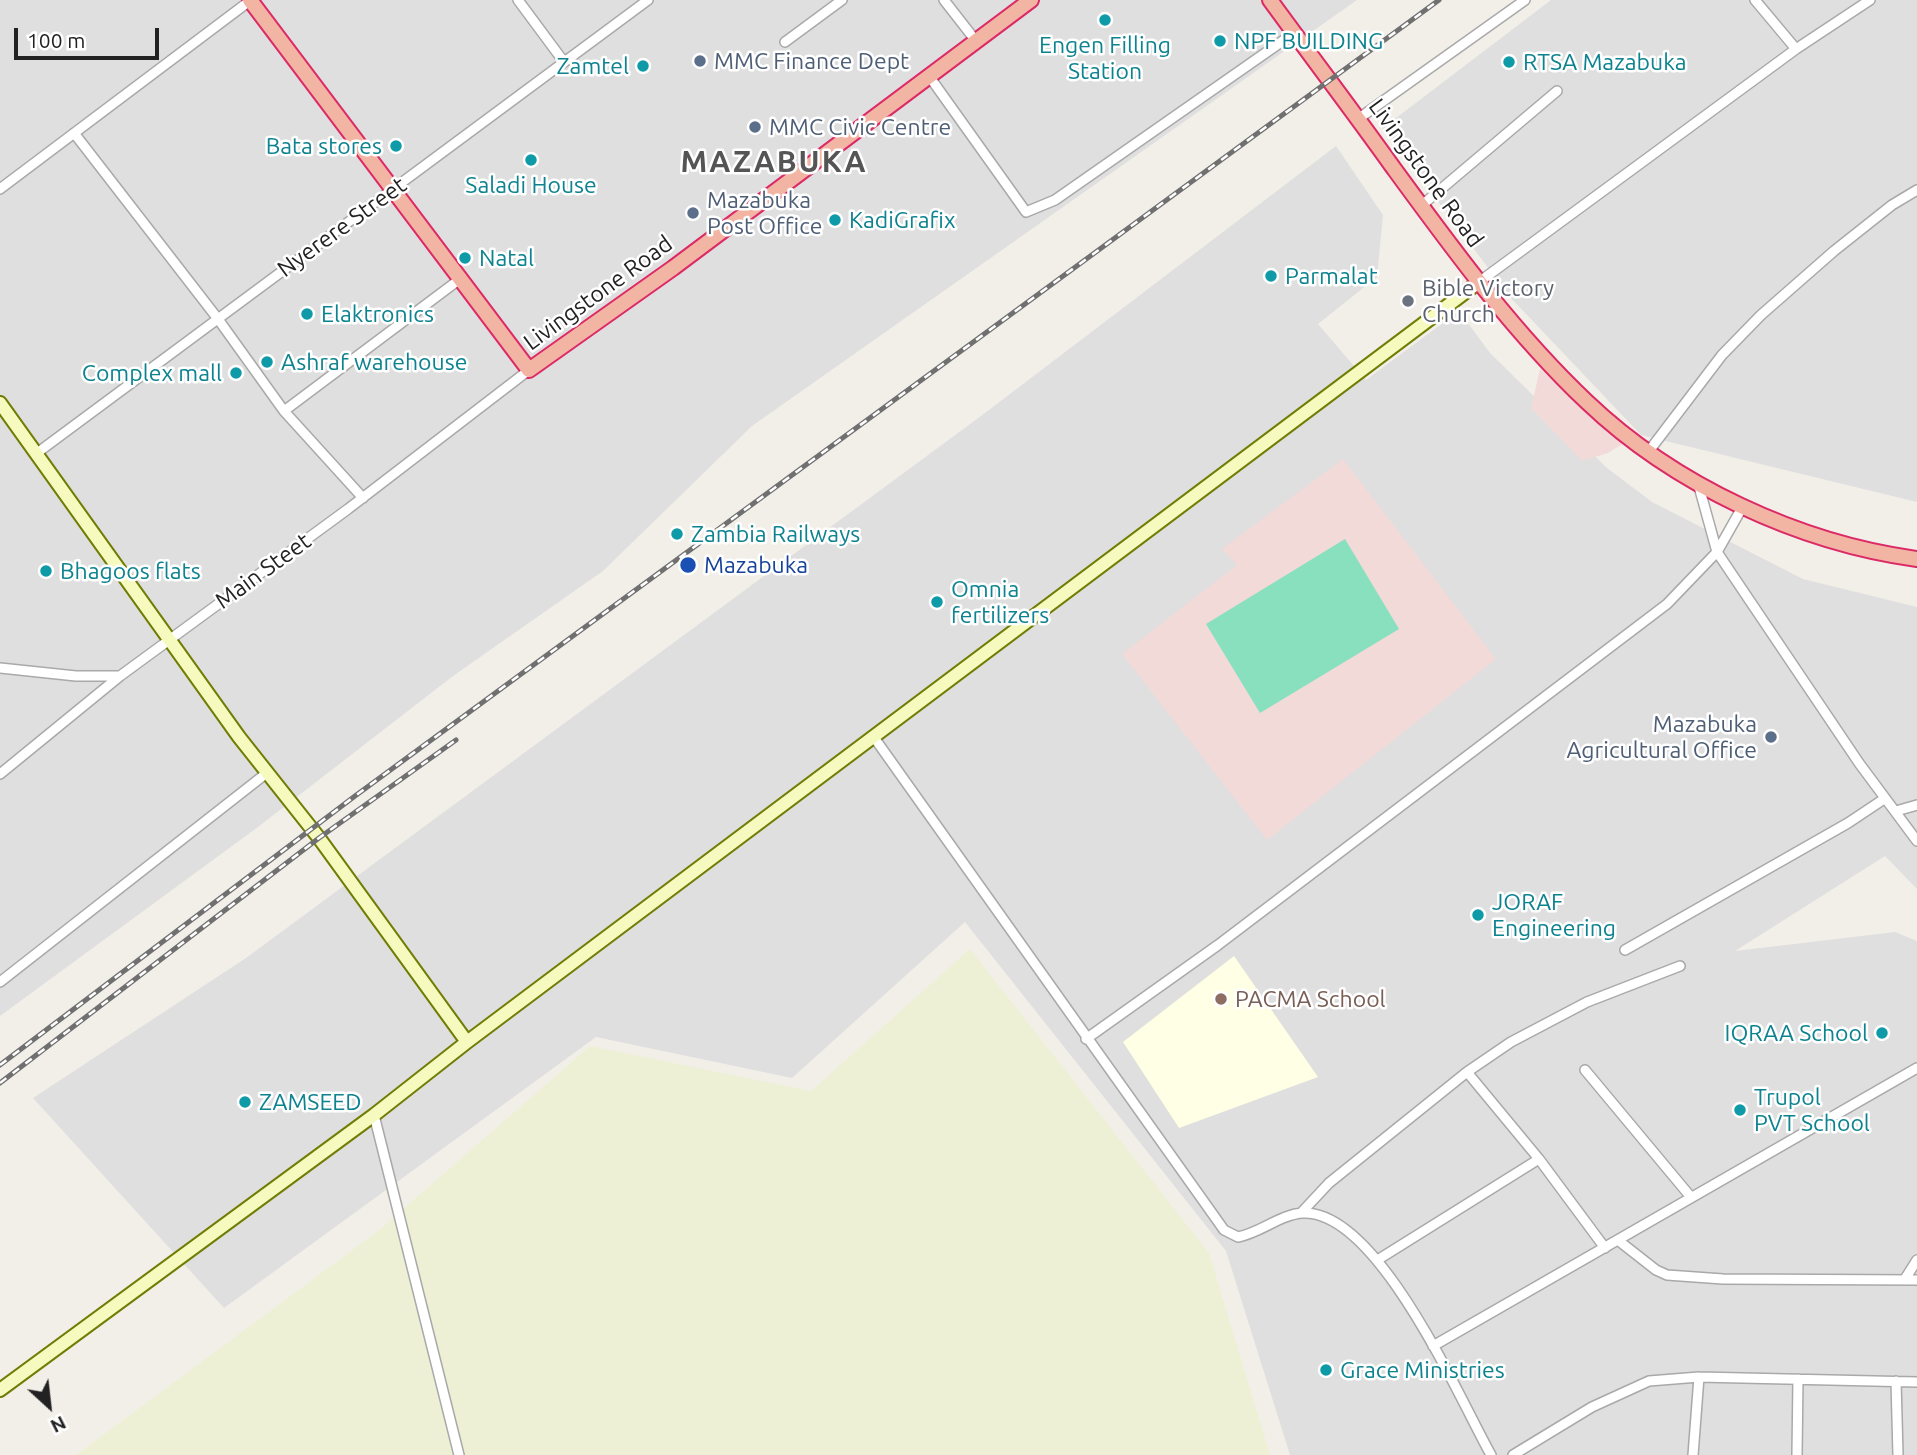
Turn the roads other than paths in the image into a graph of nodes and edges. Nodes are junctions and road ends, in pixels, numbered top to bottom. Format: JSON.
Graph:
{"nodes":[{"id":1,"x":250,"y":0,"type":"edge"},
{"id":2,"x":518,"y":0,"type":"edge"},
{"id":3,"x":648,"y":0,"type":"edge"},
{"id":4,"x":842,"y":0,"type":"edge"},
{"id":5,"x":944,"y":0,"type":"edge"},
{"id":6,"x":1031,"y":0,"type":"edge"},
{"id":7,"x":1270,"y":0,"type":"edge"},
{"id":8,"x":1525,"y":0,"type":"edge"},
{"id":9,"x":1755,"y":0,"type":"edge"},
{"id":10,"x":1870,"y":0,"type":"edge"},
{"id":11,"x":1294,"y":33,"type":"junction"},
{"id":12,"x":976,"y":41,"type":"junction"},
{"id":13,"x":785,"y":42,"type":"dead end"},
{"id":14,"x":1796,"y":49,"type":"junction"},
{"id":15,"x":564,"y":62,"type":"junction"},
{"id":16,"x":929,"y":76,"type":"junction"},
{"id":17,"x":1557,"y":91,"type":"dead end"},
{"id":18,"x":1358,"y":119,"type":"junction"},
{"id":19,"x":74,"y":133,"type":"junction"},
{"id":20,"x":0,"y":189,"type":"edge"},
{"id":21,"x":393,"y":190,"type":"junction"},
{"id":22,"x":1917,"y":190,"type":"edge"},
{"id":23,"x":1421,"y":206,"type":"junction"},
{"id":24,"x":460,"y":279,"type":"junction"},
{"id":25,"x":1479,"y":282,"type":"junction"},
{"id":26,"x":218,"y":319,"type":"junction"},
{"id":27,"x":529,"y":370,"type":"junction"},
{"id":28,"x":0,"y":403,"type":"edge"},
{"id":29,"x":284,"y":411,"type":"junction"},
{"id":30,"x":1649,"y":451,"type":"junction"},
{"id":31,"x":37,"y":453,"type":"junction"},
{"id":32,"x":1697,"y":481,"type":"junction"},
{"id":33,"x":363,"y":498,"type":"junction"},
{"id":34,"x":1743,"y":506,"type":"junction"},
{"id":35,"x":1717,"y":552,"type":"junction"},
{"id":36,"x":1917,"y":559,"type":"edge"},
{"id":37,"x":169,"y":639,"type":"junction"},
{"id":38,"x":0,"y":668,"type":"edge"},
{"id":39,"x":120,"y":676,"type":"junction"},
{"id":40,"x":873,"y":736,"type":"junction"},
{"id":41,"x":268,"y":772,"type":"junction"},
{"id":42,"x":0,"y":774,"type":"edge"},
{"id":43,"x":1884,"y":799,"type":"junction"},
{"id":44,"x":1917,"y":805,"type":"edge"},
{"id":45,"x":1896,"y":811,"type":"junction"},
{"id":46,"x":1917,"y":841,"type":"edge"},
{"id":47,"x":1625,"y":950,"type":"dead end"},
{"id":48,"x":1680,"y":966,"type":"dead end"},
{"id":49,"x":0,"y":982,"type":"edge"},
{"id":50,"x":1086,"y":1039,"type":"junction"},
{"id":51,"x":467,"y":1042,"type":"junction"},
{"id":52,"x":1917,"y":1068,"type":"edge"},
{"id":53,"x":1584,"y":1070,"type":"dead end"},
{"id":54,"x":1467,"y":1072,"type":"junction"},
{"id":55,"x":374,"y":1115,"type":"junction"},
{"id":56,"x":1539,"y":1159,"type":"junction"},
{"id":57,"x":1690,"y":1196,"type":"junction"},
{"id":58,"x":1301,"y":1213,"type":"junction"},
{"id":59,"x":1619,"y":1241,"type":"junction"},
{"id":60,"x":1605,"y":1248,"type":"junction"},
{"id":61,"x":1379,"y":1259,"type":"junction"},
{"id":62,"x":1917,"y":1260,"type":"edge"},
{"id":63,"x":1905,"y":1279,"type":"junction"},
{"id":64,"x":1917,"y":1280,"type":"edge"},
{"id":65,"x":1433,"y":1346,"type":"junction"},
{"id":66,"x":1699,"y":1377,"type":"junction"},
{"id":67,"x":1798,"y":1379,"type":"junction"},
{"id":68,"x":1896,"y":1381,"type":"junction"},
{"id":69,"x":1917,"y":1382,"type":"edge"},
{"id":70,"x":0,"y":1390,"type":"edge"},
{"id":71,"x":459,"y":1455,"type":"edge"},
{"id":72,"x":1491,"y":1455,"type":"edge"},
{"id":73,"x":1513,"y":1455,"type":"edge"},
{"id":74,"x":1693,"y":1455,"type":"edge"},
{"id":75,"x":1797,"y":1455,"type":"edge"},
{"id":76,"x":1898,"y":1455,"type":"edge"}],
"edges":[{"from":1,"to":19,"type":"street"},
{"from":1,"to":21,"type":"highway","name":"Livingstone Road"},
{"from":2,"to":15,"type":"street"},
{"from":3,"to":15,"type":"street","name":"Nyerere Street"},
{"from":4,"to":13,"type":"street"},
{"from":5,"to":12,"type":"street"},
{"from":6,"to":12,"type":"highway","name":"Livingstone Road"},
{"from":7,"to":11,"type":"highway","name":"Livingstone Road"},
{"from":8,"to":18,"type":"street"},
{"from":9,"to":14,"type":"street"},
{"from":10,"to":14,"type":"street"},
{"from":11,"to":16,"type":"street"},
{"from":11,"to":18,"type":"highway","name":"Livingstone Road"},
{"from":12,"to":16,"type":"highway","name":"Livingstone Road"},
{"from":14,"to":25,"type":"street"},
{"from":15,"to":21,"type":"street","name":"Nyerere Street"},
{"from":16,"to":27,"type":"highway","name":"Livingstone Road"},
{"from":17,"to":23,"type":"street"},
{"from":18,"to":23,"type":"highway","name":"Livingstone Road"},
{"from":19,"to":20,"type":"street"},
{"from":19,"to":26,"type":"street"},
{"from":21,"to":24,"type":"highway","name":"Livingstone Road"},
{"from":21,"to":26,"type":"street","name":"Nyerere Street"},
{"from":22,"to":30,"type":"street"},
{"from":23,"to":25,"type":"highway","name":"Livingstone Road"},
{"from":24,"to":27,"type":"highway","name":"Livingstone Road"},
{"from":24,"to":29,"type":"street"},
{"from":25,"to":30,"type":"highway","name":"Livingstone Road"},
{"from":25,"to":40,"type":"main road"},
{"from":26,"to":29,"type":"street"},
{"from":26,"to":31,"type":"street","name":"Nyerere Street"},
{"from":27,"to":33,"type":"street","name":"Main Steet"},
{"from":28,"to":31,"type":"main road"},
{"from":29,"to":33,"type":"street"},
{"from":30,"to":32,"type":"highway","name":"Livingstone Road"},
{"from":31,"to":37,"type":"main road"},
{"from":32,"to":34,"type":"highway","name":"Livingstone Road"},
{"from":32,"to":35,"type":"street"},
{"from":33,"to":37,"type":"street","name":"Main Steet"},
{"from":34,"to":35,"type":"street"},
{"from":34,"to":36,"type":"highway","name":"Livingstone Road"},
{"from":35,"to":43,"type":"street"},
{"from":35,"to":50,"type":"street"},
{"from":37,"to":39,"type":"street","name":"Main Steet"},
{"from":37,"to":41,"type":"main road"},
{"from":38,"to":39,"type":"street"},
{"from":39,"to":42,"type":"street","name":"Main Steet"},
{"from":40,"to":50,"type":"street"},
{"from":40,"to":51,"type":"main road"},
{"from":41,"to":49,"type":"street"},
{"from":41,"to":51,"type":"main road"},
{"from":43,"to":45,"type":"street"},
{"from":43,"to":47,"type":"street"},
{"from":44,"to":45,"type":"street"},
{"from":45,"to":46,"type":"street"},
{"from":48,"to":54,"type":"street"},
{"from":50,"to":58,"type":"street"},
{"from":51,"to":55,"type":"main road"},
{"from":52,"to":57,"type":"street"},
{"from":53,"to":57,"type":"street"},
{"from":54,"to":56,"type":"street"},
{"from":54,"to":58,"type":"street"},
{"from":55,"to":70,"type":"main road"},
{"from":55,"to":71,"type":"street"},
{"from":56,"to":60,"type":"street"},
{"from":56,"to":61,"type":"street"},
{"from":57,"to":59,"type":"street"},
{"from":58,"to":61,"type":"street"},
{"from":59,"to":60,"type":"street"},
{"from":59,"to":63,"type":"street"},
{"from":60,"to":65,"type":"street"},
{"from":61,"to":65,"type":"street"},
{"from":62,"to":63,"type":"street"},
{"from":63,"to":64,"type":"street"},
{"from":65,"to":72,"type":"street"},
{"from":66,"to":67,"type":"street"},
{"from":66,"to":73,"type":"street"},
{"from":66,"to":74,"type":"street"},
{"from":67,"to":68,"type":"street"},
{"from":67,"to":75,"type":"street"},
{"from":68,"to":69,"type":"street"},
{"from":68,"to":76,"type":"street"}]}
